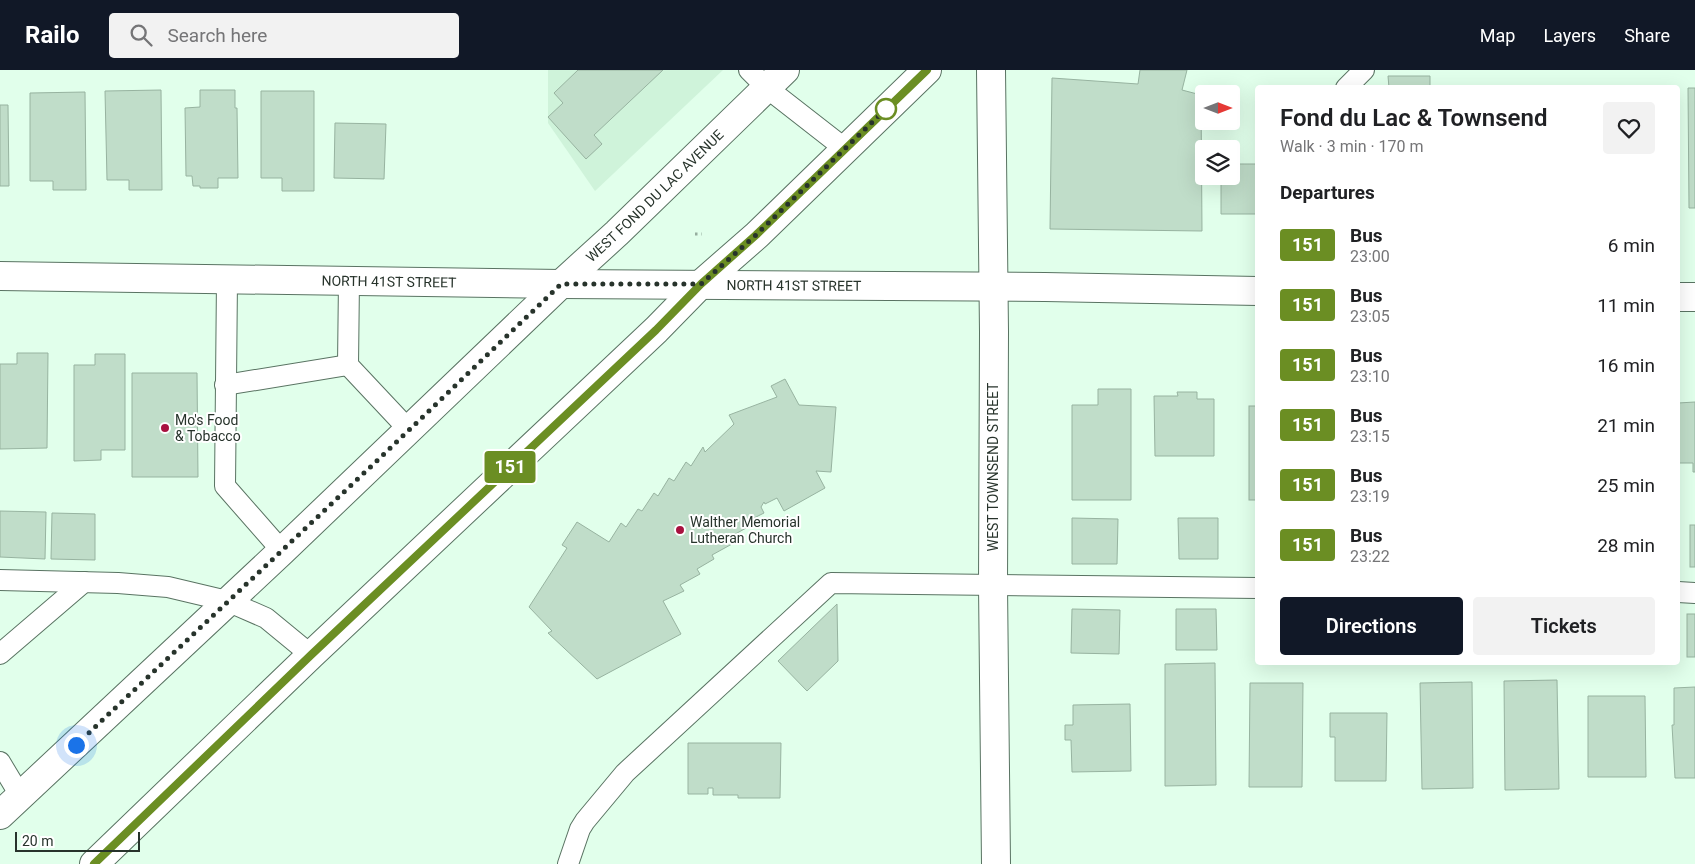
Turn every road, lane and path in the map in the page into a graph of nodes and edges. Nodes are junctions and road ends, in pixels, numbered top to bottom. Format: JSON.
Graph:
{"nodes":[{"id":1,"x":927,"y":70,"type":"edge"},
{"id":2,"x":991,"y":70,"type":"edge"},
{"id":3,"x":1364,"y":70,"type":"edge"},
{"id":4,"x":767,"y":76,"type":"edge"},
{"id":5,"x":1349,"y":85,"type":"edge"},
{"id":6,"x":844,"y":148,"type":"junction"},
{"id":7,"x":0,"y":276,"type":"edge"},
{"id":8,"x":227,"y":279,"type":"junction"},
{"id":9,"x":349,"y":280,"type":"junction"},
{"id":10,"x":561,"y":284,"type":"junction"},
{"id":11,"x":701,"y":284,"type":"junction"},
{"id":12,"x":993,"y":286,"type":"junction"},
{"id":13,"x":1255,"y":291,"type":"edge"},
{"id":14,"x":1680,"y":297,"type":"edge"},
{"id":15,"x":1695,"y":297,"type":"edge"},
{"id":16,"x":348,"y":365,"type":"junction"},
{"id":17,"x":225,"y":385,"type":"junction"},
{"id":18,"x":409,"y":430,"type":"junction"},
{"id":19,"x":282,"y":551,"type":"junction"},
{"id":20,"x":0,"y":580,"type":"edge"},
{"id":21,"x":84,"y":582,"type":"junction"},
{"id":22,"x":993,"y":584,"type":"junction"},
{"id":23,"x":1255,"y":588,"type":"edge"},
{"id":24,"x":1680,"y":592,"type":"edge"},
{"id":25,"x":1695,"y":593,"type":"edge"},
{"id":26,"x":227,"y":601,"type":"junction"},
{"id":27,"x":0,"y":654,"type":"edge"},
{"id":28,"x":311,"y":655,"type":"junction"},
{"id":29,"x":0,"y":762,"type":"edge"},
{"id":30,"x":20,"y":797,"type":"junction"},
{"id":31,"x":0,"y":815,"type":"edge"},
{"id":32,"x":94,"y":864,"type":"edge"},
{"id":33,"x":568,"y":864,"type":"edge"},
{"id":34,"x":996,"y":864,"type":"edge"}],
"edges":[{"from":1,"to":6,"type":"main road"},
{"from":2,"to":12,"type":"main road","name":"WEST TOWNSEND STREET"},
{"from":3,"to":5,"type":"lane"},
{"from":4,"to":6,"type":"lane"},
{"from":4,"to":10,"type":"main road","name":"WEST FOND DU LAC AVENUE"},
{"from":6,"to":11,"type":"main road"},
{"from":7,"to":8,"type":"main road","name":"NORTH 41ST STREET"},
{"from":8,"to":9,"type":"main road","name":"NORTH 41ST STREET"},
{"from":8,"to":17,"type":"lane"},
{"from":9,"to":10,"type":"main road","name":"NORTH 41ST STREET"},
{"from":9,"to":16,"type":"lane"},
{"from":10,"to":11,"type":"main road","name":"NORTH 41ST STREET"},
{"from":10,"to":18,"type":"main road","name":"WEST FOND DU LAC AVENUE"},
{"from":11,"to":12,"type":"main road","name":"NORTH 41ST STREET"},
{"from":11,"to":28,"type":"main road"},
{"from":12,"to":13,"type":"main road","name":"NORTH 41ST STREET"},
{"from":12,"to":22,"type":"main road","name":"WEST TOWNSEND STREET"},
{"from":14,"to":15,"type":"main road"},
{"from":16,"to":17,"type":"lane"},
{"from":16,"to":18,"type":"lane"},
{"from":17,"to":19,"type":"lane"},
{"from":18,"to":19,"type":"main road","name":"WEST FOND DU LAC AVENUE"},
{"from":19,"to":26,"type":"main road","name":"WEST FOND DU LAC AVENUE"},
{"from":20,"to":21,"type":"lane"},
{"from":21,"to":26,"type":"lane"},
{"from":21,"to":27,"type":"lane"},
{"from":22,"to":23,"type":"lane"},
{"from":22,"to":33,"type":"lane"},
{"from":22,"to":34,"type":"main road","name":"WEST TOWNSEND STREET"},
{"from":24,"to":25,"type":"lane"},
{"from":26,"to":28,"type":"lane"},
{"from":26,"to":30,"type":"main road","name":"WEST FOND DU LAC AVENUE"},
{"from":28,"to":32,"type":"main road"},
{"from":29,"to":30,"type":"lane"},
{"from":30,"to":31,"type":"main road","name":"WEST FOND DU LAC AVENUE"}]}
